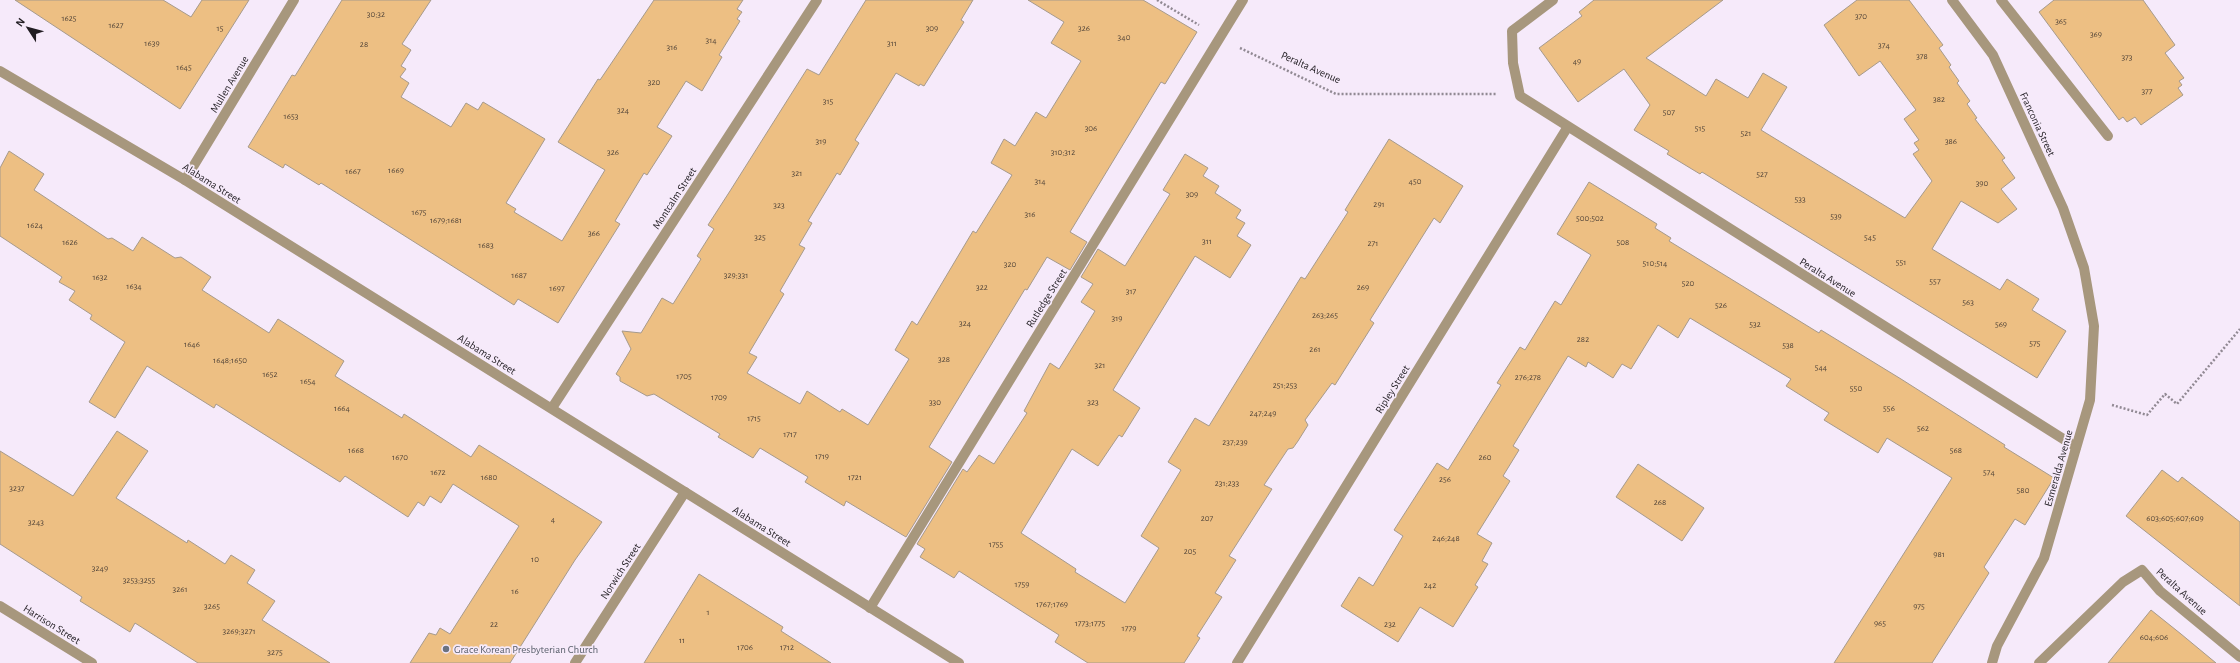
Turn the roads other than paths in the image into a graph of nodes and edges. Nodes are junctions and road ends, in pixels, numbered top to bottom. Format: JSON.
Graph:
{"nodes":[{"id":1,"x":294,"y":0,"type":"edge"},
{"id":2,"x":816,"y":0,"type":"edge"},
{"id":3,"x":1243,"y":0,"type":"edge"},
{"id":4,"x":1553,"y":0,"type":"edge"},
{"id":5,"x":1952,"y":0,"type":"edge"},
{"id":6,"x":2001,"y":0,"type":"edge"},
{"id":7,"x":0,"y":71,"type":"edge"},
{"id":8,"x":1567,"y":128,"type":"junction"},
{"id":9,"x":2108,"y":136,"type":"dead end"},
{"id":10,"x":185,"y":180,"type":"junction"},
{"id":11,"x":2084,"y":268,"type":"joint"},
{"id":12,"x":552,"y":408,"type":"junction"},
{"id":13,"x":2076,"y":447,"type":"junction"},
{"id":14,"x":685,"y":492,"type":"junction"},
{"id":15,"x":0,"y":606,"type":"edge"},
{"id":16,"x":870,"y":608,"type":"junction"},
{"id":17,"x":2240,"y":657,"type":"edge"},
{"id":18,"x":92,"y":663,"type":"edge"},
{"id":19,"x":575,"y":663,"type":"edge"},
{"id":20,"x":959,"y":663,"type":"edge"},
{"id":21,"x":1237,"y":663,"type":"edge"},
{"id":22,"x":1992,"y":663,"type":"edge"},
{"id":23,"x":2039,"y":663,"type":"edge"}],
"edges":[{"from":1,"to":10,"type":"street","name":"Mullen Avenue"},
{"from":2,"to":12,"type":"street","name":"Montcalm Street"},
{"from":3,"to":16,"type":"street","name":"Rutledge Street"},
{"from":4,"to":8,"type":"street","name":"Peralta Avenue"},
{"from":5,"to":11,"type":"street","name":"Franconia Street"},
{"from":6,"to":9,"type":"street"},
{"from":7,"to":10,"type":"street","name":"Alabama Street"},
{"from":8,"to":13,"type":"street","name":"Peralta Avenue"},
{"from":8,"to":21,"type":"street","name":"Ripley Street"},
{"from":10,"to":12,"type":"street","name":"Alabama Street"},
{"from":11,"to":13,"type":"street","name":"Esmeralda Avenue"},
{"from":12,"to":14,"type":"street","name":"Alabama Street"},
{"from":13,"to":22,"type":"street","name":"Esmeralda Avenue"},
{"from":14,"to":16,"type":"street","name":"Alabama Street"},
{"from":14,"to":19,"type":"street","name":"Norwich Street"},
{"from":15,"to":18,"type":"street","name":"Harrison Street"},
{"from":16,"to":20,"type":"street","name":"Alabama Street"},
{"from":17,"to":23,"type":"street","name":"Peralta Avenue"}]}
